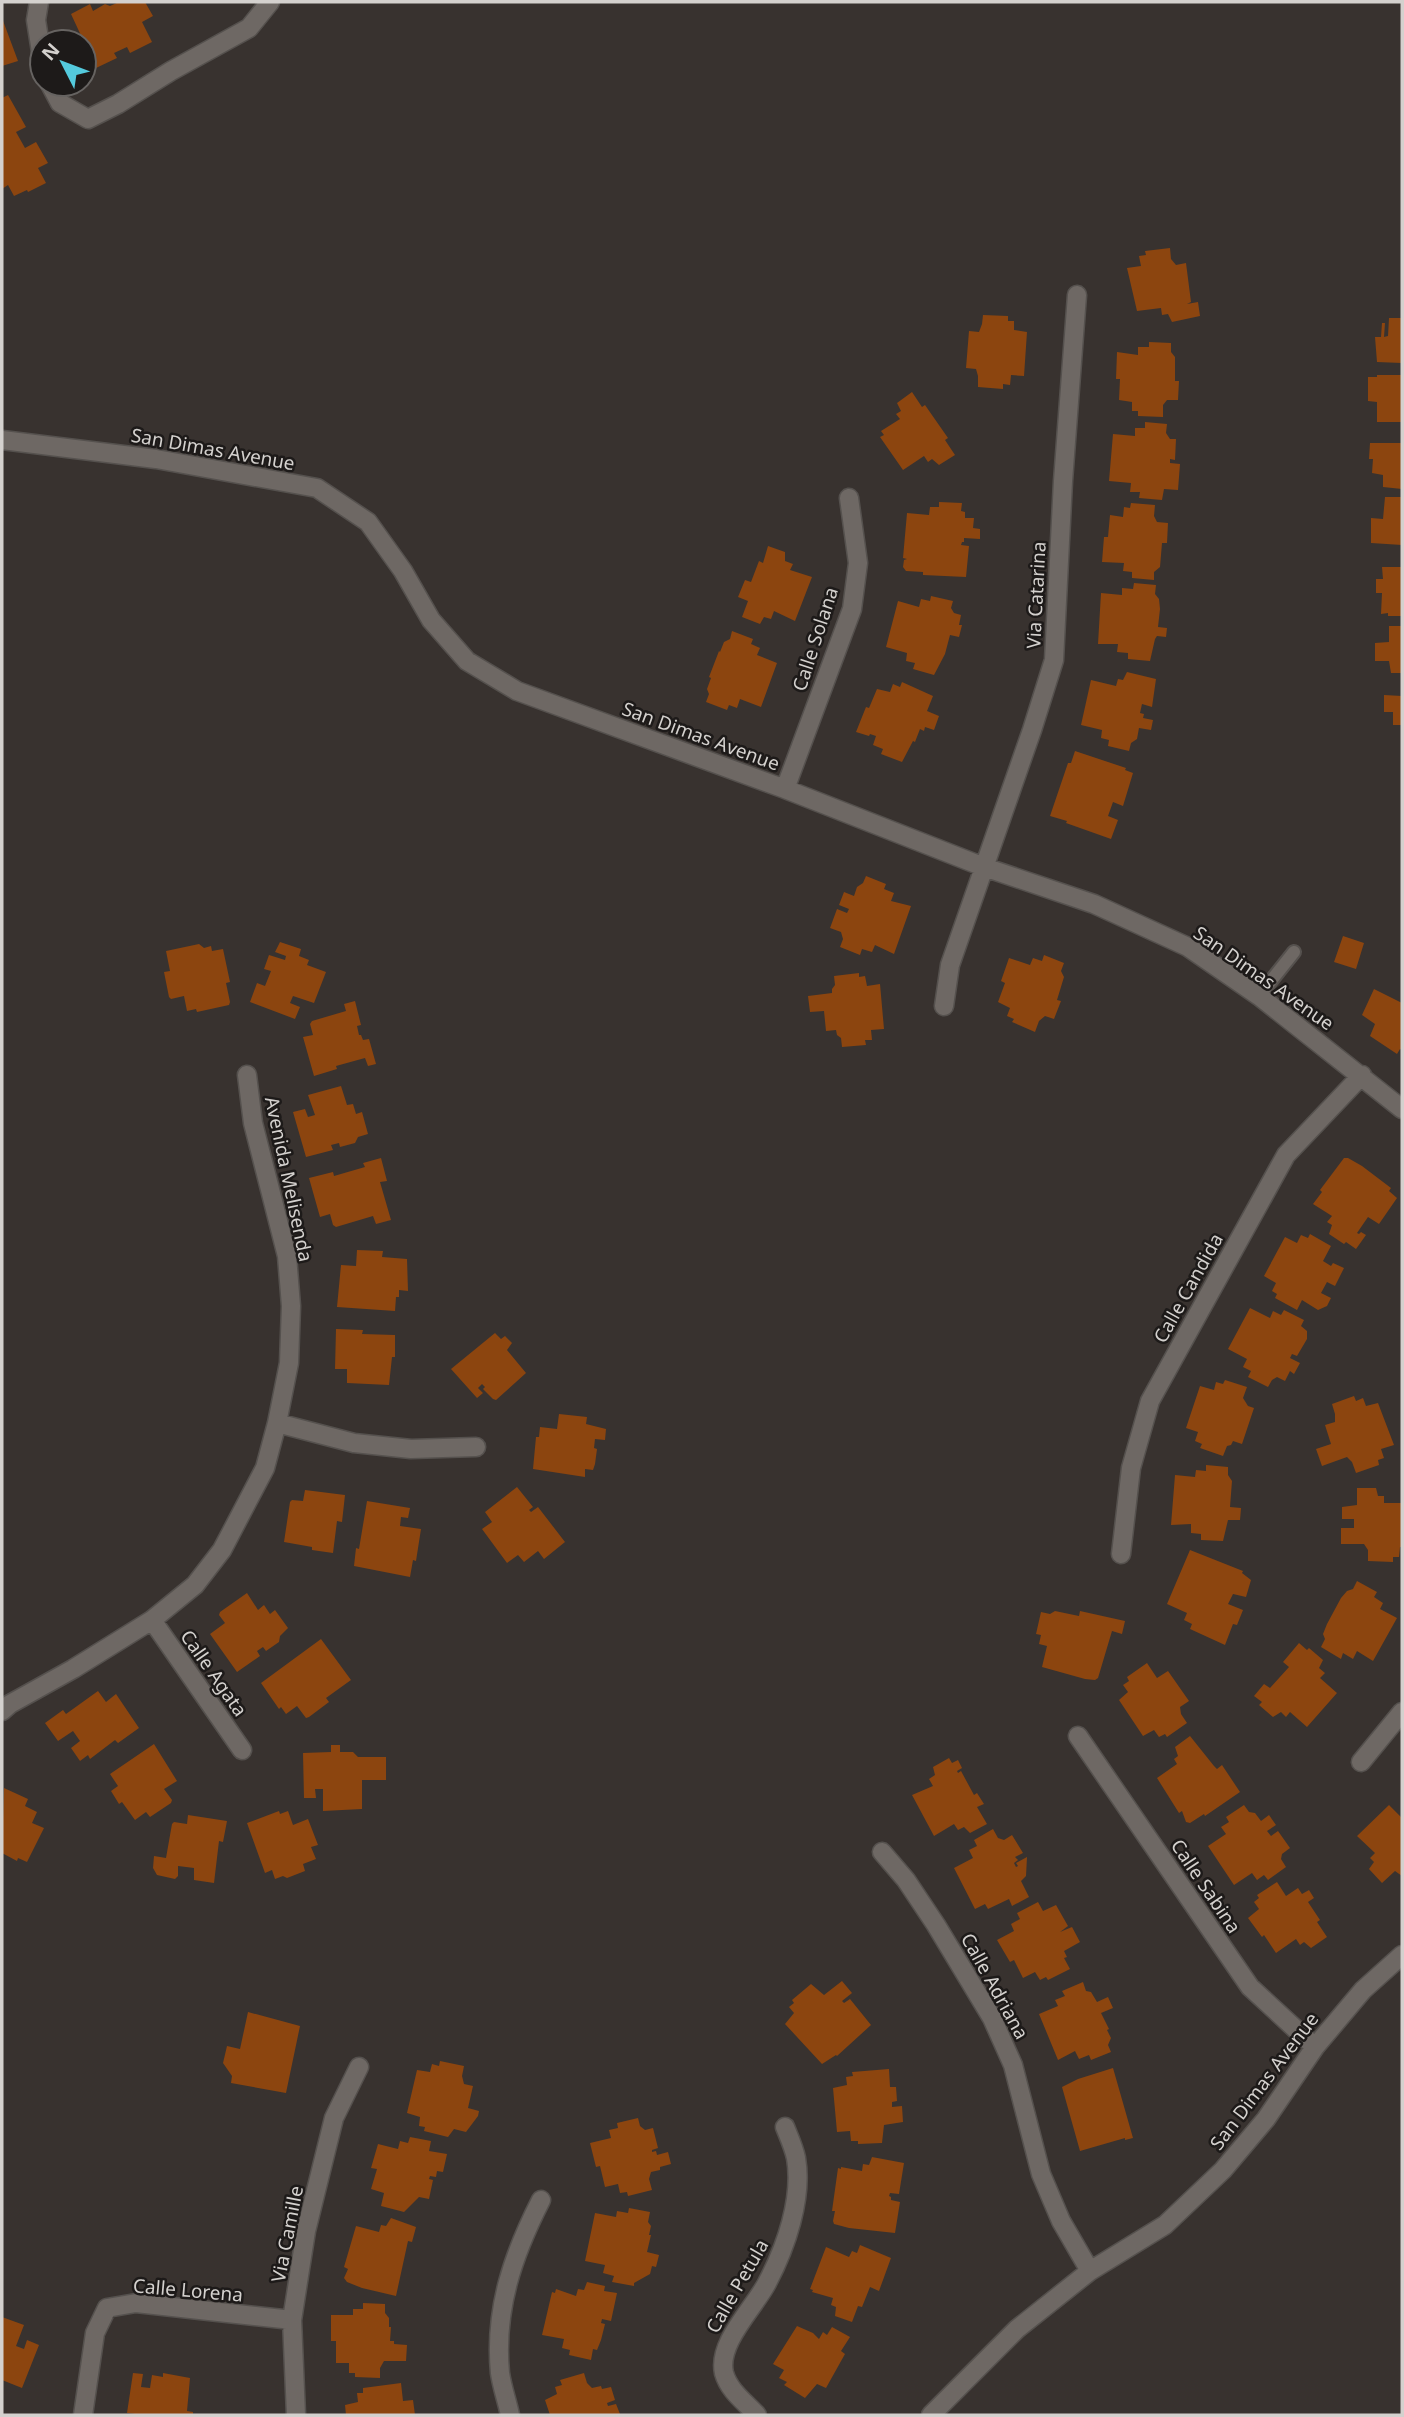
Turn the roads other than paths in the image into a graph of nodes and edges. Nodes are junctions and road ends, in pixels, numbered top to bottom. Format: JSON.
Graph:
{"nodes":[{"id":1,"x":39,"y":2,"type":"edge"},
{"id":2,"x":270,"y":2,"type":"edge"},
{"id":3,"x":37,"y":28,"type":"edge"},
{"id":4,"x":57,"y":98,"type":"edge"},
{"id":5,"x":1077,"y":295,"type":"dead end"},
{"id":6,"x":2,"y":440,"type":"edge"},
{"id":7,"x":849,"y":498,"type":"dead end"},
{"id":8,"x":785,"y":789,"type":"junction"},
{"id":9,"x":984,"y":867,"type":"junction"},
{"id":10,"x":1294,"y":952,"type":"dead end"},
{"id":11,"x":1259,"y":996,"type":"junction"},
{"id":12,"x":944,"y":1006,"type":"dead end"},
{"id":13,"x":247,"y":1075,"type":"dead end"},
{"id":14,"x":1362,"y":1075,"type":"junction"},
{"id":15,"x":1402,"y":1109,"type":"edge"},
{"id":16,"x":277,"y":1423,"type":"junction"},
{"id":17,"x":476,"y":1447,"type":"dead end"},
{"id":18,"x":1121,"y":1554,"type":"dead end"},
{"id":19,"x":152,"y":1620,"type":"junction"},
{"id":20,"x":2,"y":1711,"type":"edge"},
{"id":21,"x":1402,"y":1712,"type":"edge"},
{"id":22,"x":1078,"y":1736,"type":"dead end"},
{"id":23,"x":242,"y":1750,"type":"dead end"},
{"id":24,"x":1361,"y":1762,"type":"dead end"},
{"id":25,"x":882,"y":1852,"type":"dead end"},
{"id":26,"x":1402,"y":1955,"type":"edge"},
{"id":27,"x":1315,"y":2047,"type":"junction"},
{"id":28,"x":359,"y":2067,"type":"dead end"},
{"id":29,"x":785,"y":2127,"type":"dead end"},
{"id":30,"x":541,"y":2200,"type":"dead end"},
{"id":31,"x":1090,"y":2271,"type":"junction"},
{"id":32,"x":292,"y":2320,"type":"junction"},
{"id":33,"x":83,"y":2415,"type":"edge"},
{"id":34,"x":296,"y":2415,"type":"edge"},
{"id":35,"x":510,"y":2415,"type":"edge"},
{"id":36,"x":757,"y":2415,"type":"edge"},
{"id":37,"x":931,"y":2415,"type":"edge"}],
"edges":[{"from":1,"to":3,"type":"street"},
{"from":2,"to":4,"type":"street"},
{"from":5,"to":9,"type":"street","name":"Via Catarina"},
{"from":6,"to":8,"type":"street","name":"San Dimas Avenue"},
{"from":7,"to":8,"type":"street","name":"Calle Solana"},
{"from":8,"to":9,"type":"street","name":"San Dimas Avenue"},
{"from":9,"to":11,"type":"street","name":"San Dimas Avenue"},
{"from":9,"to":12,"type":"street","name":"Via Catarina"},
{"from":10,"to":11,"type":"lane"},
{"from":11,"to":14,"type":"street","name":"San Dimas Avenue"},
{"from":13,"to":16,"type":"street","name":"Avenida Melisenda"},
{"from":14,"to":15,"type":"street","name":"San Dimas Avenue"},
{"from":14,"to":18,"type":"street","name":"Calle Candida"},
{"from":16,"to":17,"type":"street"},
{"from":16,"to":19,"type":"street","name":"Avenida Melisenda"},
{"from":19,"to":20,"type":"street","name":"Avenida Melisenda"},
{"from":19,"to":23,"type":"street","name":"Calle Agata"},
{"from":21,"to":24,"type":"street"},
{"from":22,"to":27,"type":"street","name":"Calle Sabina"},
{"from":25,"to":31,"type":"street","name":"Calle Adriana"},
{"from":26,"to":27,"type":"street","name":"San Dimas Avenue"},
{"from":27,"to":31,"type":"street","name":"San Dimas Avenue"},
{"from":28,"to":32,"type":"street","name":"Via Camille"},
{"from":29,"to":36,"type":"street","name":"Calle Petula"},
{"from":30,"to":35,"type":"street"},
{"from":31,"to":37,"type":"street","name":"San Dimas Avenue"},
{"from":32,"to":33,"type":"street","name":"Calle Lorena"},
{"from":32,"to":34,"type":"street","name":"Via Camille"}]}
